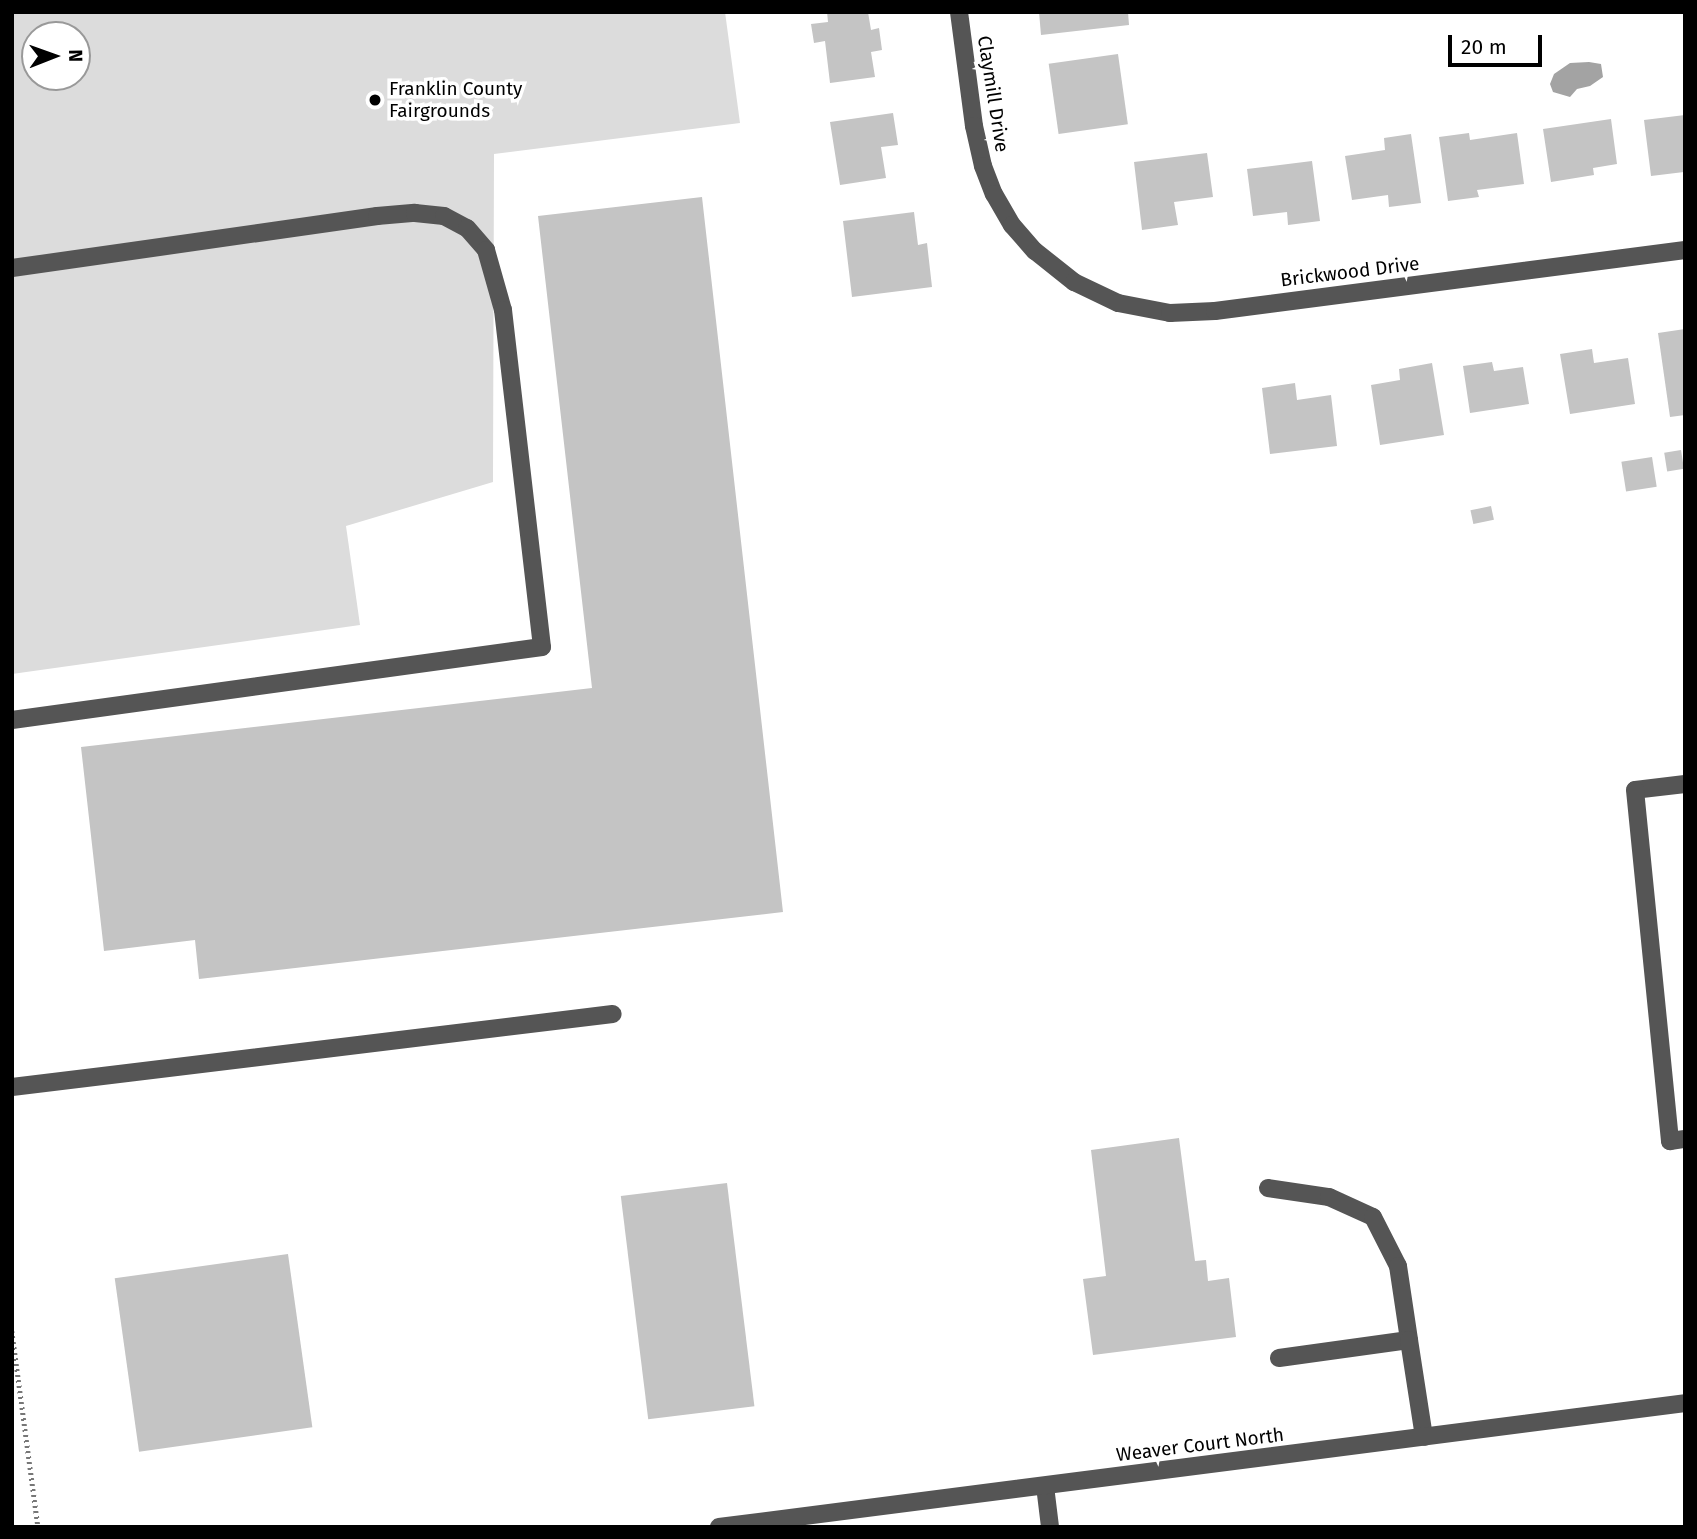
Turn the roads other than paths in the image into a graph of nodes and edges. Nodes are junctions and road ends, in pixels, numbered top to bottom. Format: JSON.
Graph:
{"nodes":[{"id":1,"x":959,"y":12,"type":"edge"},
{"id":2,"x":1685,"y":250,"type":"edge"},
{"id":3,"x":1035,"y":251,"type":"joint"},
{"id":4,"x":12,"y":268,"type":"edge"},
{"id":5,"x":12,"y":720,"type":"edge"},
{"id":6,"x":1685,"y":784,"type":"edge"},
{"id":7,"x":613,"y":1014,"type":"dead end"},
{"id":8,"x":12,"y":1087,"type":"edge"},
{"id":9,"x":1685,"y":1139,"type":"edge"},
{"id":10,"x":1268,"y":1188,"type":"dead end"},
{"id":11,"x":1409,"y":1340,"type":"junction"},
{"id":12,"x":1279,"y":1358,"type":"dead end"},
{"id":13,"x":1685,"y":1403,"type":"edge"},
{"id":14,"x":1423,"y":1437,"type":"junction"},
{"id":15,"x":1045,"y":1486,"type":"junction"},
{"id":16,"x":719,"y":1527,"type":"edge"},
{"id":17,"x":1050,"y":1527,"type":"edge"}],
"edges":[{"from":1,"to":3,"type":"street","name":"Claymill Drive"},
{"from":2,"to":3,"type":"street","name":"Brickwood Drive"},
{"from":4,"to":5,"type":"street"},
{"from":6,"to":9,"type":"street"},
{"from":7,"to":8,"type":"street"},
{"from":10,"to":11,"type":"street"},
{"from":11,"to":12,"type":"street"},
{"from":11,"to":14,"type":"street"},
{"from":13,"to":14,"type":"street","name":"Weaver Court North"},
{"from":14,"to":15,"type":"street","name":"Weaver Court North"},
{"from":15,"to":16,"type":"street","name":"Weaver Court North"},
{"from":15,"to":17,"type":"street"}]}
